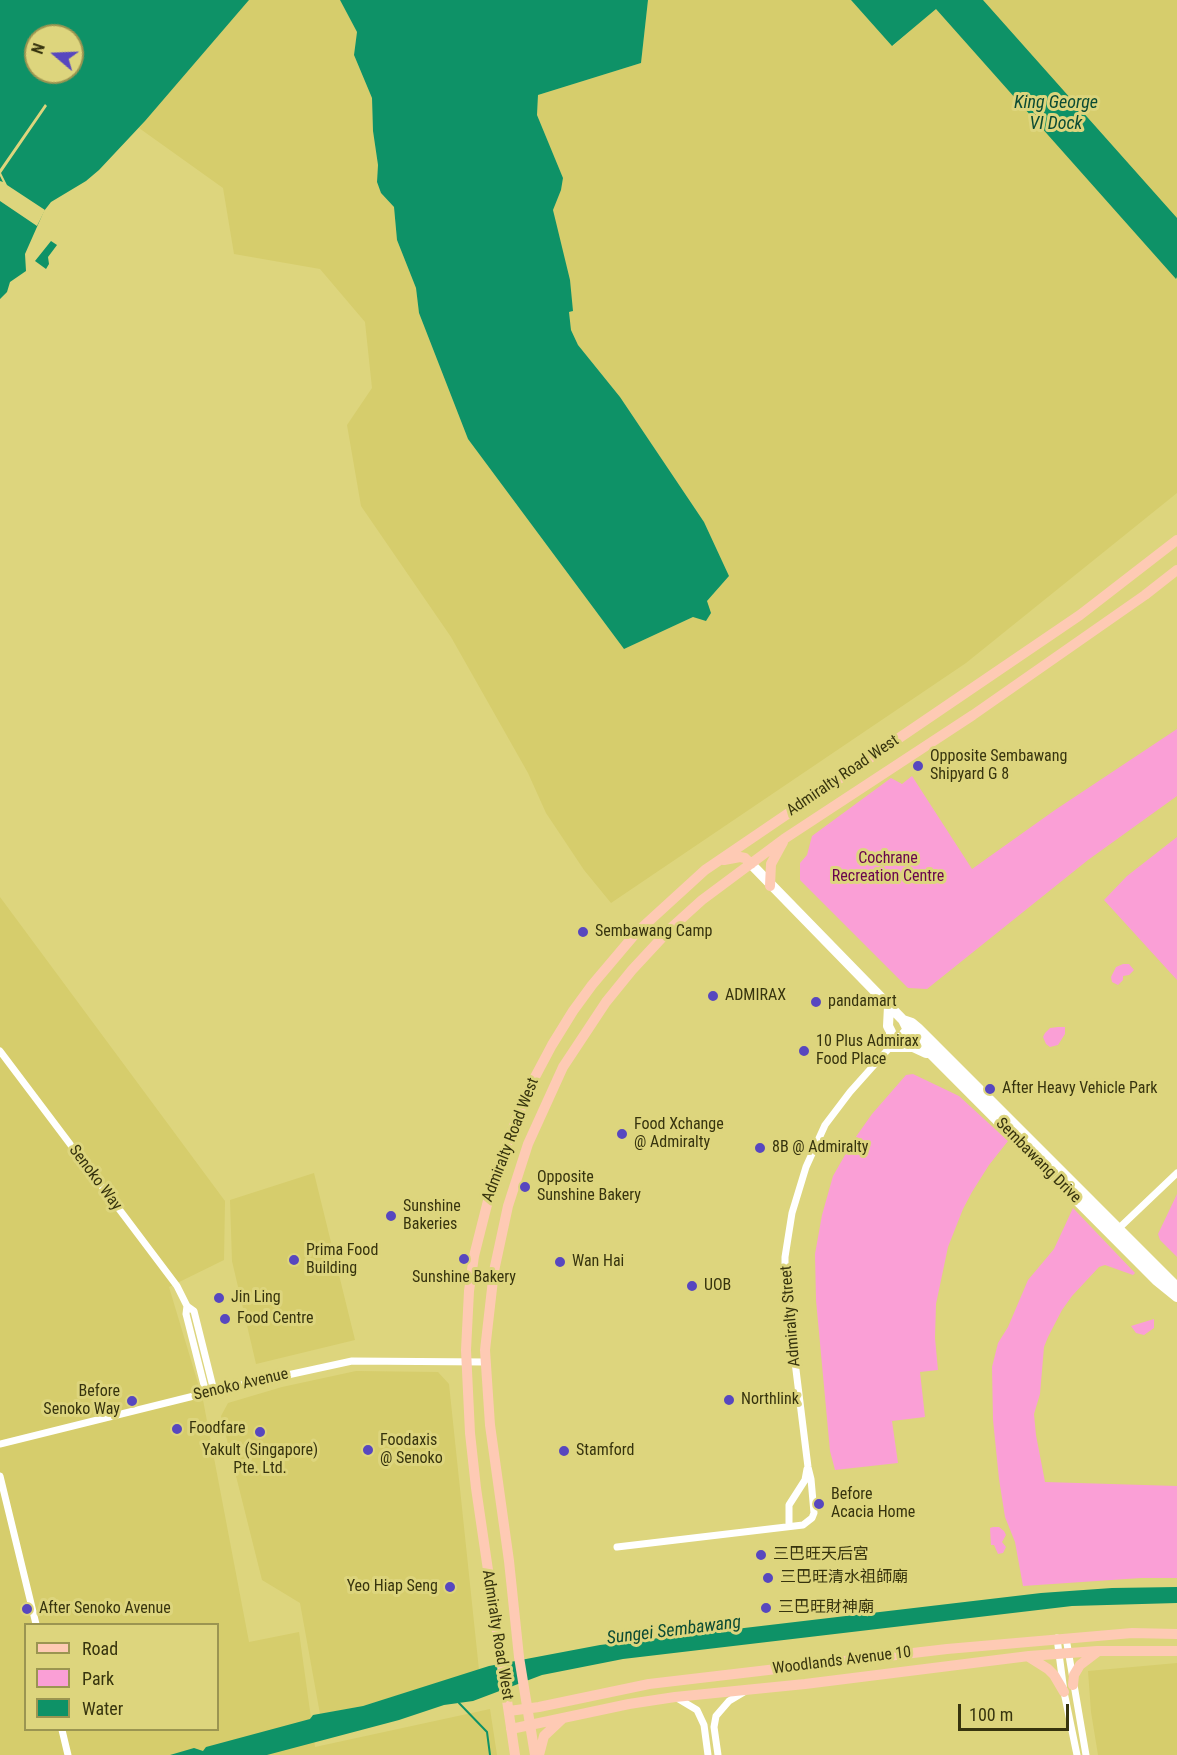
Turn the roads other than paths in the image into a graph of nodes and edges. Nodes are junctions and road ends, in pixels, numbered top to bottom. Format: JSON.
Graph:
{"nodes":[{"id":1,"x":1177,"y":540,"type":"edge"},
{"id":2,"x":1177,"y":570,"type":"edge"},
{"id":3,"x":784,"y":839,"type":"junction"},
{"id":4,"x":720,"y":860,"type":"junction"},
{"id":5,"x":750,"y":864,"type":"junction"},
{"id":6,"x":770,"y":886,"type":"junction"},
{"id":7,"x":889,"y":1006,"type":"junction"},
{"id":8,"x":907,"y":1024,"type":"junction"},
{"id":9,"x":890,"y":1047,"type":"junction"},
{"id":10,"x":0,"y":1051,"type":"edge"},
{"id":11,"x":932,"y":1055,"type":"junction"},
{"id":12,"x":1177,"y":1173,"type":"edge"},
{"id":13,"x":1115,"y":1232,"type":"junction"},
{"id":14,"x":1177,"y":1287,"type":"edge"},
{"id":15,"x":1177,"y":1297,"type":"edge"},
{"id":16,"x":466,"y":1361,"type":"junction"},
{"id":17,"x":486,"y":1362,"type":"junction"},
{"id":18,"x":210,"y":1392,"type":"junction"},
{"id":19,"x":0,"y":1444,"type":"edge"},
{"id":20,"x":808,"y":1467,"type":"junction"},
{"id":21,"x":0,"y":1476,"type":"edge"},
{"id":22,"x":789,"y":1526,"type":"junction"},
{"id":23,"x":616,"y":1547,"type":"dead end"},
{"id":24,"x":36,"y":1623,"type":"edge"},
{"id":25,"x":1177,"y":1634,"type":"edge"},
{"id":26,"x":1062,"y":1638,"type":"junction"},
{"id":27,"x":1177,"y":1650,"type":"edge"},
{"id":28,"x":1097,"y":1651,"type":"junction"},
{"id":29,"x":1063,"y":1654,"type":"junction"},
{"id":30,"x":1029,"y":1656,"type":"junction"},
{"id":31,"x":1069,"y":1688,"type":"junction"},
{"id":32,"x":749,"y":1689,"type":"junction"},
{"id":33,"x":675,"y":1697,"type":"junction"},
{"id":34,"x":527,"y":1709,"type":"junction"},
{"id":35,"x":509,"y":1711,"type":"junction"},
{"id":36,"x":562,"y":1719,"type":"junction"},
{"id":37,"x":531,"y":1725,"type":"junction"},
{"id":38,"x":512,"y":1729,"type":"junction"},
{"id":39,"x":62,"y":1731,"type":"edge"},
{"id":40,"x":68,"y":1755,"type":"edge"},
{"id":41,"x":515,"y":1755,"type":"edge"},
{"id":42,"x":537,"y":1755,"type":"edge"},
{"id":43,"x":708,"y":1755,"type":"edge"},
{"id":44,"x":718,"y":1755,"type":"edge"},
{"id":45,"x":1077,"y":1755,"type":"edge"},
{"id":46,"x":1086,"y":1755,"type":"edge"}],
"edges":[{"from":1,"to":4,"type":"main road","name":"Admiralty Road West"},
{"from":2,"to":3,"type":"main road","name":"Admiralty Road West"},
{"from":3,"to":5,"type":"main road","name":"Admiralty Road West"},
{"from":3,"to":6,"type":"main road"},
{"from":4,"to":5,"type":"main road"},
{"from":4,"to":16,"type":"main road","name":"Admiralty Road West"},
{"from":5,"to":6,"type":"main road","name":"Sembawang Drive"},
{"from":5,"to":17,"type":"main road","name":"Admiralty Road West"},
{"from":6,"to":7,"type":"main road","name":"Sembawang Drive"},
{"from":7,"to":8,"type":"main road","name":"Sembawang Drive"},
{"from":7,"to":9,"type":"main road"},
{"from":8,"to":9,"type":"street","name":"Admiralty Street"},
{"from":8,"to":11,"type":"main road","name":"Sembawang Drive"},
{"from":8,"to":13,"type":"main road","name":"Sembawang Drive"},
{"from":9,"to":11,"type":"main road"},
{"from":9,"to":20,"type":"street","name":"Admiralty Street"},
{"from":10,"to":18,"type":"street","name":"Senoko Way"},
{"from":11,"to":13,"type":"main road","name":"Sembawang Drive"},
{"from":12,"to":13,"type":"street"},
{"from":13,"to":14,"type":"main road","name":"Sembawang Drive"},
{"from":13,"to":15,"type":"main road","name":"Sembawang Drive"},
{"from":16,"to":17,"type":"street","name":"Senoko Avenue"},
{"from":16,"to":18,"type":"street","name":"Senoko Avenue"},
{"from":16,"to":35,"type":"main road","name":"Admiralty Road West"},
{"from":17,"to":34,"type":"main road","name":"Admiralty Road West"},
{"from":18,"to":19,"type":"street","name":"Senoko Avenue"},
{"from":20,"to":22,"type":"street"},
{"from":20,"to":22,"type":"street","name":"Admiralty Street"},
{"from":21,"to":24,"type":"street"},
{"from":22,"to":23,"type":"street","name":"Admiralty Street"},
{"from":25,"to":26,"type":"main road","name":"Woodlands Avenue 10"},
{"from":26,"to":29,"type":"street"},
{"from":26,"to":34,"type":"main road","name":"Woodlands Avenue 10"},
{"from":27,"to":28,"type":"main road","name":"Woodlands Avenue 10"},
{"from":28,"to":29,"type":"main road","name":"Woodlands Avenue 10"},
{"from":28,"to":31,"type":"main road"},
{"from":29,"to":30,"type":"main road","name":"Woodlands Avenue 10"},
{"from":29,"to":31,"type":"street"},
{"from":29,"to":31,"type":"street"},
{"from":30,"to":31,"type":"main road"},
{"from":30,"to":32,"type":"main road","name":"Woodlands Avenue 10"},
{"from":31,"to":45,"type":"street"},
{"from":31,"to":46,"type":"street"},
{"from":32,"to":33,"type":"main road","name":"Woodlands Avenue 10"},
{"from":32,"to":44,"type":"street"},
{"from":33,"to":36,"type":"main road","name":"Woodlands Avenue 10"},
{"from":33,"to":43,"type":"street"},
{"from":34,"to":35,"type":"main road","name":"Woodlands Avenue 10"},
{"from":34,"to":37,"type":"main road","name":"Admiralty Road West"},
{"from":35,"to":38,"type":"main road","name":"Admiralty Road West"},
{"from":36,"to":37,"type":"main road","name":"Woodlands Avenue 10"},
{"from":36,"to":42,"type":"main road"},
{"from":37,"to":38,"type":"main road","name":"Woodlands Avenue 10"},
{"from":37,"to":42,"type":"main road","name":"Admiralty Road West"},
{"from":38,"to":41,"type":"main road","name":"Admiralty Road West"},
{"from":39,"to":40,"type":"street"}]}
